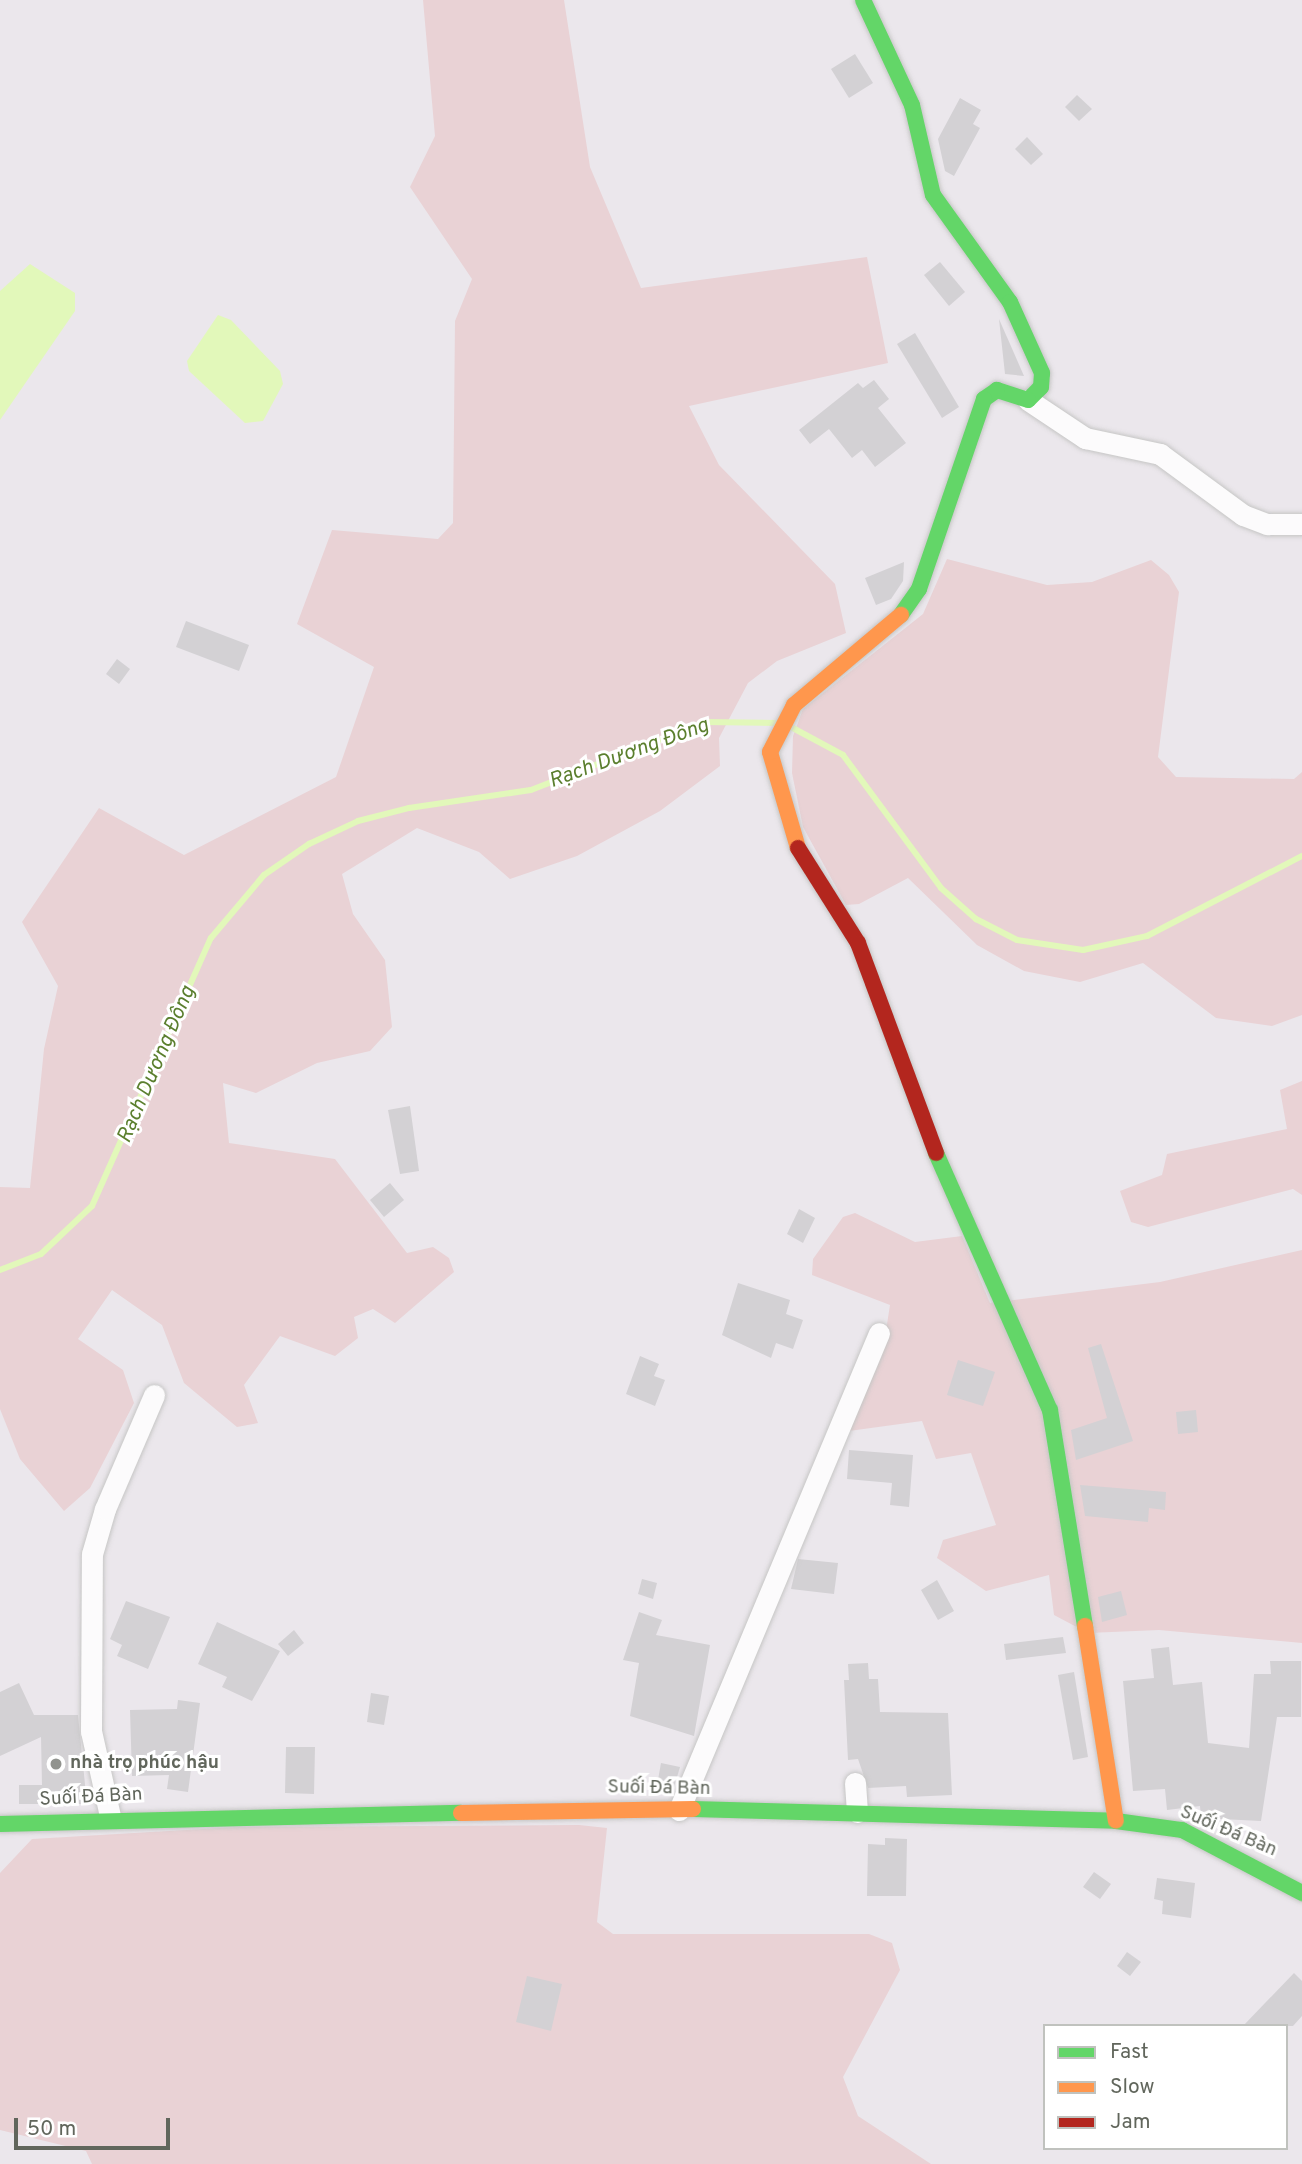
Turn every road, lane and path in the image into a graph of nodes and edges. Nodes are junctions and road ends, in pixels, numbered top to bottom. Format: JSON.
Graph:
{"nodes":[{"id":1,"x":863,"y":0,"type":"edge"},
{"id":2,"x":1028,"y":400,"type":"junction"},
{"id":3,"x":1302,"y":524,"type":"edge"},
{"id":4,"x":879,"y":1333,"type":"dead end"},
{"id":5,"x":154,"y":1395,"type":"dead end"},
{"id":6,"x":855,"y":1783,"type":"dead end"},
{"id":7,"x":679,"y":1810,"type":"junction"},
{"id":8,"x":857,"y":1812,"type":"junction"},
{"id":9,"x":110,"y":1816,"type":"junction"},
{"id":10,"x":1116,"y":1821,"type":"junction"},
{"id":11,"x":0,"y":1824,"type":"edge"},
{"id":12,"x":1302,"y":1893,"type":"edge"}],
"edges":[{"from":1,"to":2,"type":"street"},
{"from":2,"to":3,"type":"street"},
{"from":2,"to":10,"type":"street"},
{"from":4,"to":7,"type":"street"},
{"from":5,"to":9,"type":"street"},
{"from":6,"to":8,"type":"street"},
{"from":7,"to":8,"type":"street","name":"Suối Đá Bàn"},
{"from":7,"to":9,"type":"street","name":"Suối Đá Bàn"},
{"from":8,"to":10,"type":"street","name":"Suối Đá Bàn"},
{"from":9,"to":11,"type":"street","name":"Suối Đá Bàn"},
{"from":10,"to":12,"type":"street","name":"Suối Đá Bàn"}]}
